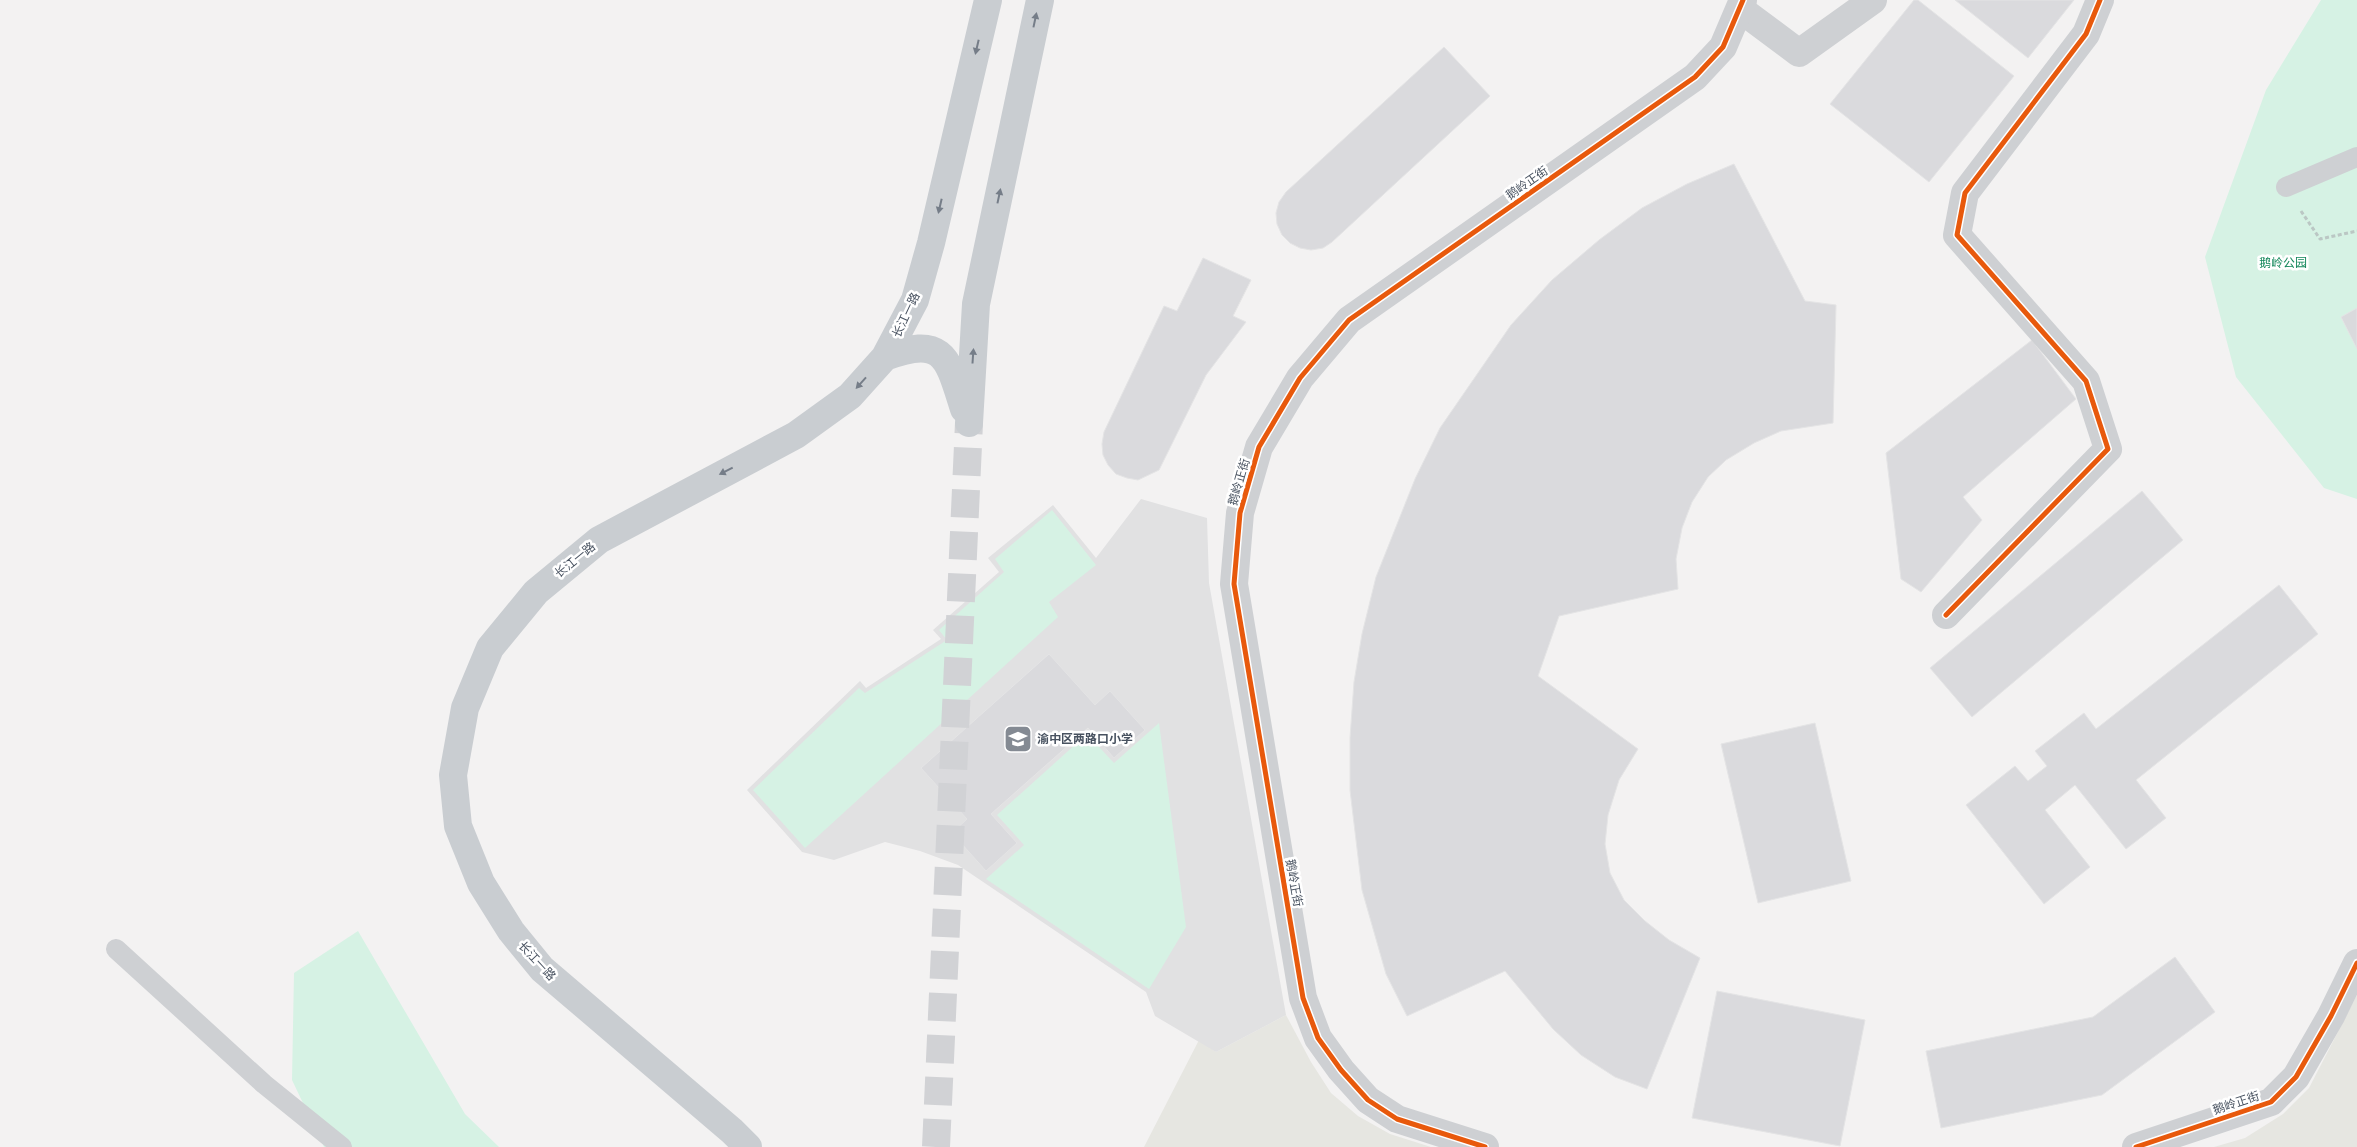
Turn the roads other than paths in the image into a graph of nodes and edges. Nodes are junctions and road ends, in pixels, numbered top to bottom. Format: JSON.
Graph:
{"nodes":[{"id":1,"x":988,"y":0,"type":"edge"},
{"id":2,"x":1040,"y":0,"type":"edge"},
{"id":3,"x":1873,"y":0,"type":"edge"},
{"id":4,"x":2100,"y":0,"type":"edge"},
{"id":5,"x":1741,"y":4,"type":"edge"},
{"id":6,"x":2357,"y":157,"type":"edge"},
{"id":7,"x":2286,"y":187,"type":"road end"},
{"id":8,"x":885,"y":357,"type":"junction"},
{"id":9,"x":1946,"y":615,"type":"dead end"},
{"id":10,"x":116,"y":949,"type":"dead end"},
{"id":11,"x":2357,"y":963,"type":"edge"},
{"id":12,"x":342,"y":1147,"type":"edge"},
{"id":13,"x":748,"y":1147,"type":"edge"},
{"id":14,"x":1486,"y":1147,"type":"edge"},
{"id":15,"x":2136,"y":1147,"type":"edge"}],
"edges":[{"from":1,"to":8,"type":"main road","name":"长江一路","one_way":true},
{"from":8,"to":2,"type":"main road","one_way":true},
{"from":3,"to":5,"type":"street"},
{"from":4,"to":9,"type":"street"},
{"from":5,"to":14,"type":"street","name":"鹅岭正街"},
{"from":6,"to":7,"type":"lane"},
{"from":8,"to":13,"type":"main road","name":"长江一路","one_way":true},
{"from":10,"to":12,"type":"lane"},
{"from":11,"to":15,"type":"street","name":"鹅岭正街"}]}
